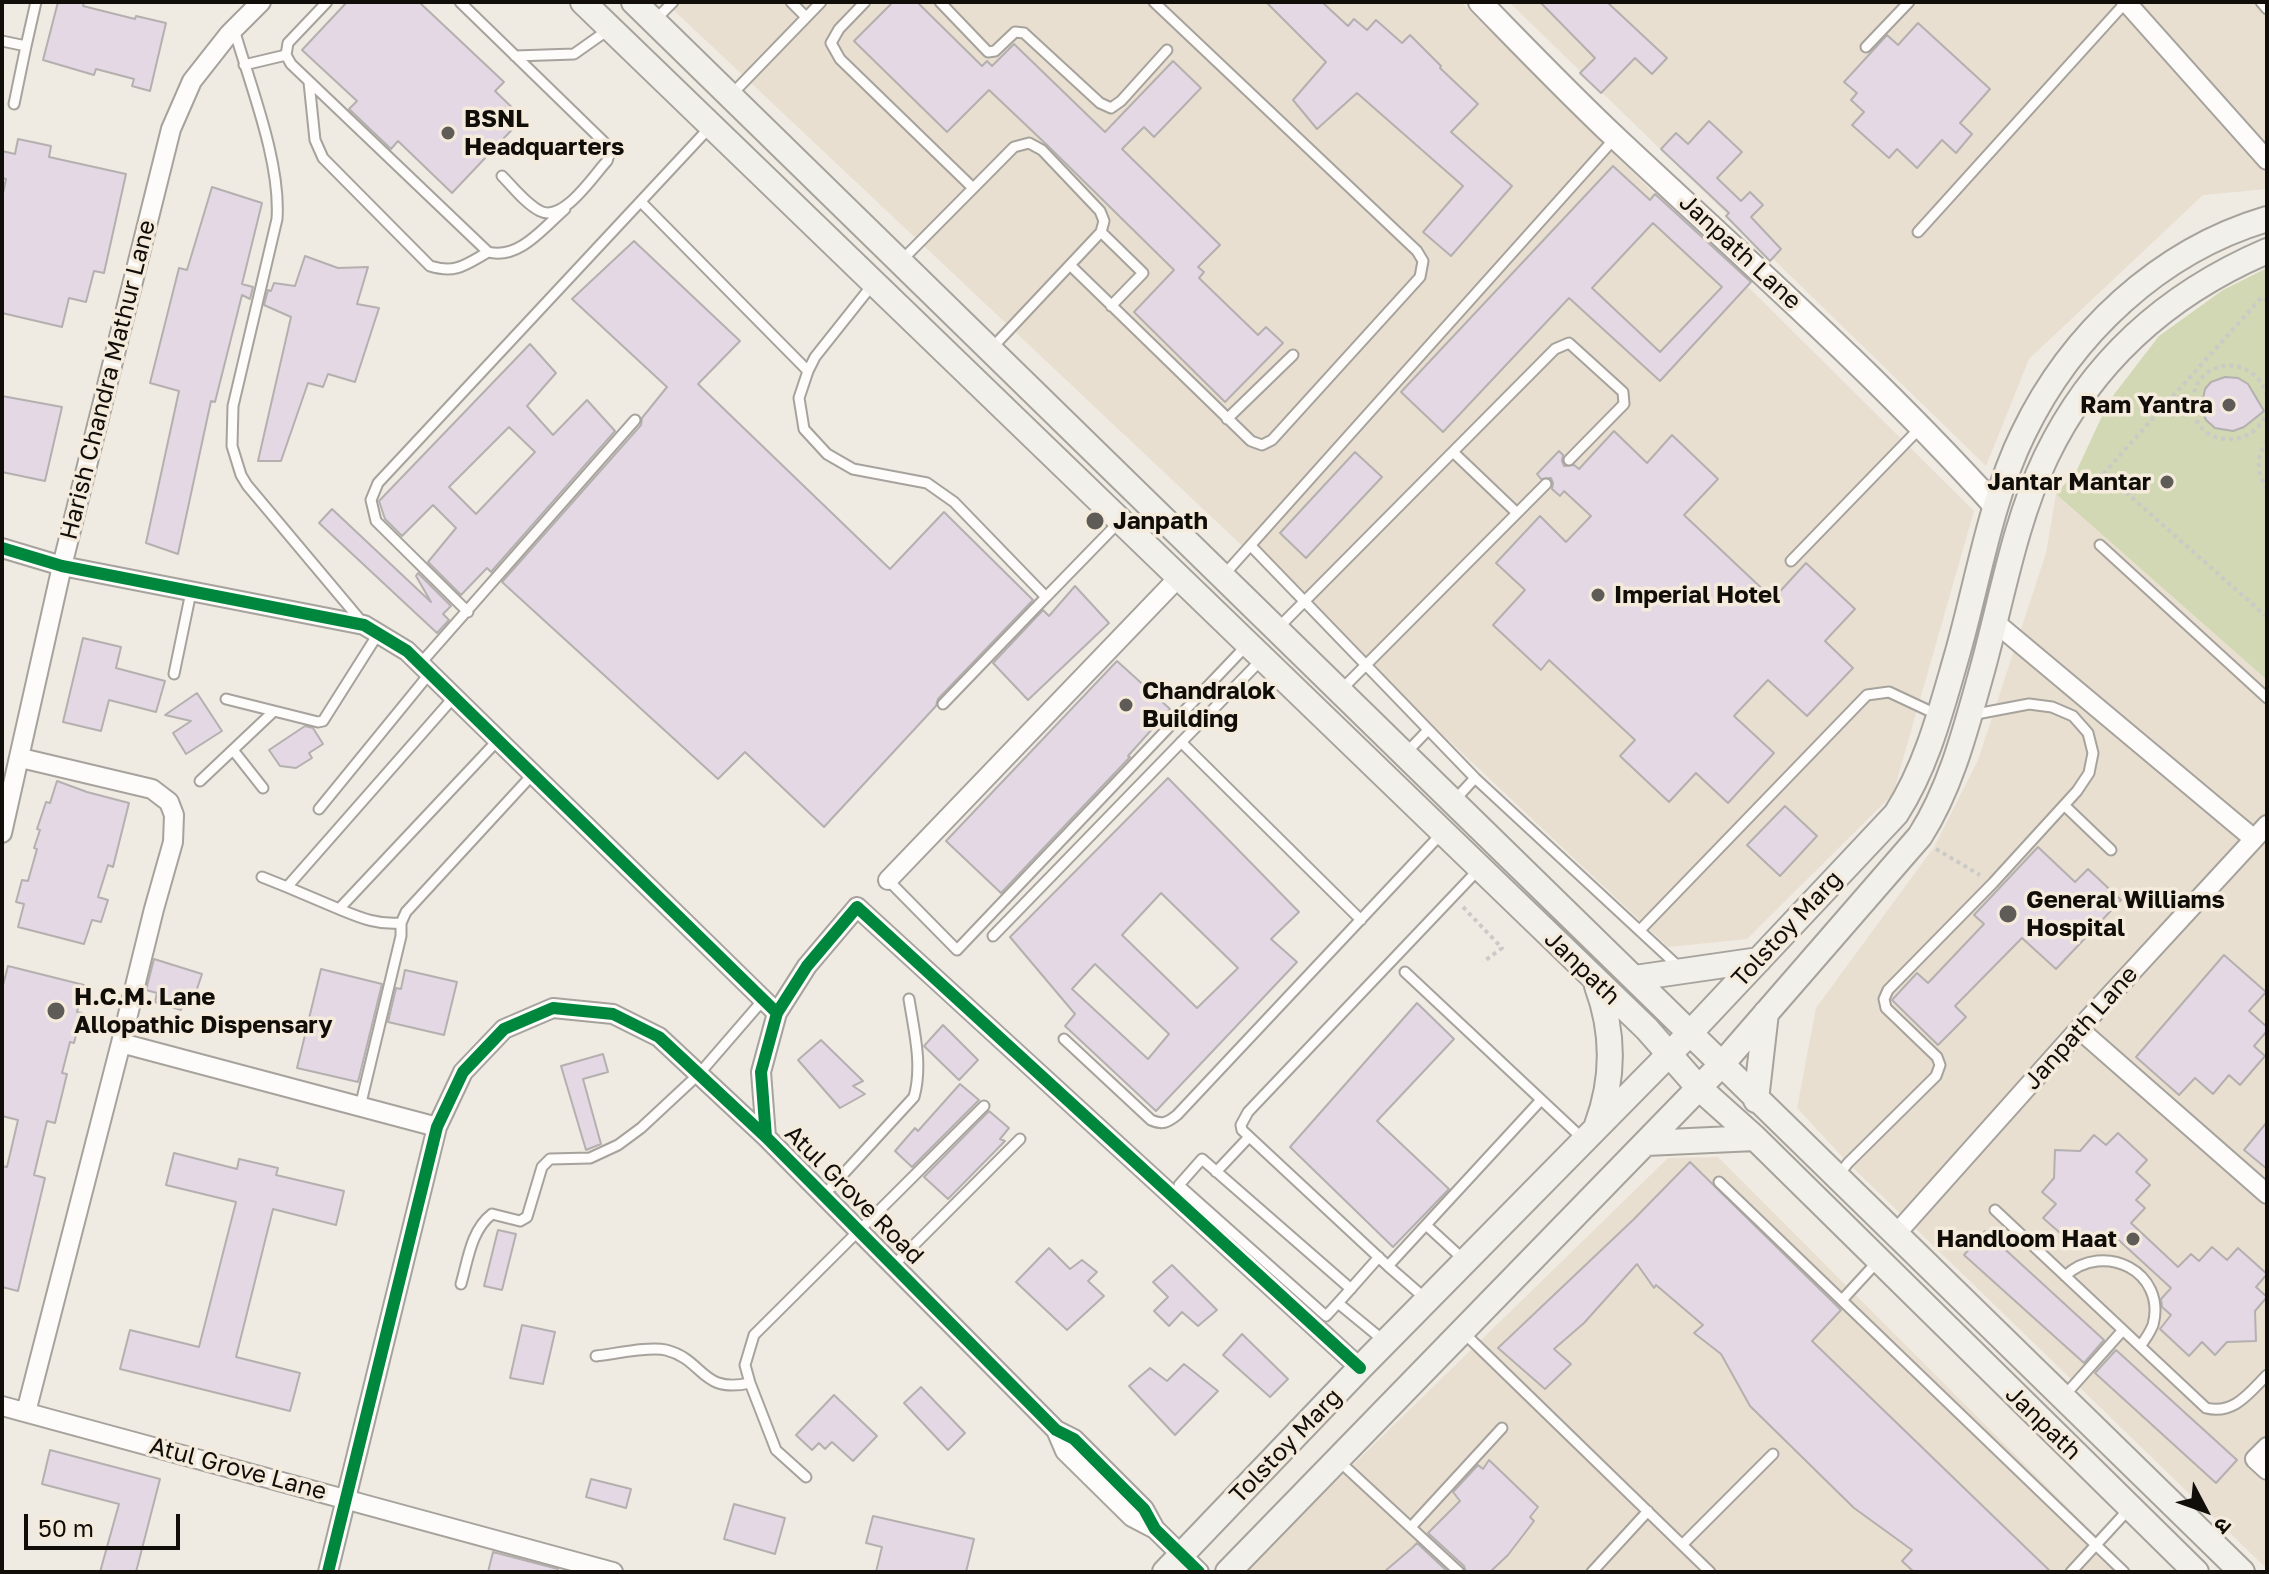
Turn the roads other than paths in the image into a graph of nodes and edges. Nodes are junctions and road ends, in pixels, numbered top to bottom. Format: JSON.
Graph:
{"nodes":[{"id":1,"x":36,"y":2,"type":"edge"},
{"id":2,"x":261,"y":2,"type":"edge"},
{"id":3,"x":327,"y":2,"type":"edge"},
{"id":4,"x":460,"y":2,"type":"edge"},
{"id":5,"x":583,"y":2,"type":"edge"},
{"id":6,"x":634,"y":2,"type":"edge"},
{"id":7,"x":673,"y":2,"type":"edge"},
{"id":8,"x":791,"y":2,"type":"edge"},
{"id":9,"x":821,"y":2,"type":"edge"},
{"id":10,"x":865,"y":2,"type":"edge"},
{"id":11,"x":940,"y":2,"type":"edge"},
{"id":12,"x":1154,"y":2,"type":"edge"},
{"id":13,"x":1480,"y":2,"type":"edge"},
{"id":14,"x":1909,"y":2,"type":"edge"},
{"id":15,"x":2126,"y":2,"type":"edge"},
{"id":16,"x":2261,"y":2,"type":"edge"},
{"id":17,"x":2267,"y":9,"type":"edge"},
{"id":18,"x":806,"y":17,"type":"junction"},
{"id":19,"x":653,"y":21,"type":"junction"},
{"id":20,"x":610,"y":28,"type":"junction"},
{"id":21,"x":234,"y":29,"type":"junction"},
{"id":22,"x":2,"y":41,"type":"edge"},
{"id":23,"x":26,"y":46,"type":"junction"},
{"id":24,"x":1866,"y":47,"type":"dead end"},
{"id":25,"x":1167,"y":50,"type":"dead end"},
{"id":26,"x":286,"y":55,"type":"junction"},
{"id":27,"x":515,"y":56,"type":"junction"},
{"id":28,"x":244,"y":65,"type":"junction"},
{"id":29,"x":308,"y":81,"type":"junction"},
{"id":30,"x":730,"y":96,"type":"junction"},
{"id":31,"x":14,"y":104,"type":"dead end"},
{"id":32,"x":711,"y":126,"type":"junction"},
{"id":33,"x":1615,"y":138,"type":"junction"},
{"id":34,"x":2267,"y":160,"type":"edge"},
{"id":35,"x":502,"y":176,"type":"dead end"},
{"id":36,"x":973,"y":188,"type":"junction"},
{"id":37,"x":641,"y":202,"type":"junction"},
{"id":38,"x":565,"y":209,"type":"junction"},
{"id":39,"x":2267,"y":219,"type":"edge"},
{"id":40,"x":1101,"y":232,"type":"junction"},
{"id":41,"x":1918,"y":232,"type":"dead end"},
{"id":42,"x":2267,"y":251,"type":"edge"},
{"id":43,"x":488,"y":252,"type":"junction"},
{"id":44,"x":900,"y":262,"type":"junction"},
{"id":45,"x":1070,"y":265,"type":"junction"},
{"id":46,"x":874,"y":283,"type":"junction"},
{"id":47,"x":1111,"y":306,"type":"junction"},
{"id":48,"x":990,"y":350,"type":"junction"},
{"id":49,"x":1293,"y":355,"type":"dead end"},
{"id":50,"x":808,"y":371,"type":"junction"},
{"id":51,"x":1227,"y":419,"type":"junction"},
{"id":52,"x":635,"y":420,"type":"dead end"},
{"id":53,"x":1921,"y":426,"type":"junction"},
{"id":54,"x":1453,"y":452,"type":"junction"},
{"id":55,"x":1569,"y":460,"type":"dead end"},
{"id":56,"x":1546,"y":484,"type":"dead end"},
{"id":57,"x":1996,"y":507,"type":"junction"},
{"id":58,"x":1517,"y":513,"type":"junction"},
{"id":59,"x":1120,"y":521,"type":"junction"},
{"id":60,"x":2100,"y":545,"type":"dead end"},
{"id":61,"x":1251,"y":546,"type":"junction"},
{"id":62,"x":2,"y":548,"type":"edge"},
{"id":63,"x":1791,"y":561,"type":"dead end"},
{"id":64,"x":62,"y":566,"type":"junction"},
{"id":65,"x":1223,"y":576,"type":"junction"},
{"id":66,"x":1178,"y":578,"type":"junction"},
{"id":67,"x":191,"y":592,"type":"junction"},
{"id":68,"x":1046,"y":597,"type":"junction"},
{"id":69,"x":1304,"y":601,"type":"junction"},
{"id":70,"x":468,"y":612,"type":"junction"},
{"id":71,"x":1996,"y":623,"type":"junction"},
{"id":72,"x":371,"y":629,"type":"junction"},
{"id":73,"x":1277,"y":629,"type":"junction"},
{"id":74,"x":1254,"y":652,"type":"junction"},
{"id":75,"x":1366,"y":666,"type":"junction"},
{"id":76,"x":425,"y":668,"type":"junction"},
{"id":77,"x":174,"y":674,"type":"dead end"},
{"id":78,"x":1340,"y":691,"type":"junction"},
{"id":79,"x":454,"y":697,"type":"junction"},
{"id":80,"x":2267,"y":698,"type":"edge"},
{"id":81,"x":226,"y":699,"type":"dead end"},
{"id":82,"x":943,"y":704,"type":"dead end"},
{"id":83,"x":274,"y":711,"type":"junction"},
{"id":84,"x":1970,"y":715,"type":"junction"},
{"id":85,"x":1939,"y":716,"type":"junction"},
{"id":86,"x":1428,"y":730,"type":"junction"},
{"id":87,"x":498,"y":740,"type":"junction"},
{"id":88,"x":1181,"y":742,"type":"junction"},
{"id":89,"x":233,"y":750,"type":"junction"},
{"id":90,"x":1405,"y":754,"type":"junction"},
{"id":91,"x":21,"y":758,"type":"junction"},
{"id":92,"x":533,"y":774,"type":"junction"},
{"id":93,"x":1475,"y":778,"type":"junction"},
{"id":94,"x":200,"y":781,"type":"dead end"},
{"id":95,"x":263,"y":788,"type":"dead end"},
{"id":96,"x":1453,"y":802,"type":"junction"},
{"id":97,"x":2064,"y":805,"type":"junction"},
{"id":98,"x":319,"y":809,"type":"dead end"},
{"id":99,"x":2264,"y":829,"type":"edge"},
{"id":100,"x":2,"y":833,"type":"edge"},
{"id":101,"x":1442,"y":833,"type":"junction"},
{"id":102,"x":2111,"y":850,"type":"dead end"},
{"id":103,"x":1479,"y":869,"type":"junction"},
{"id":104,"x":262,"y":877,"type":"dead end"},
{"id":105,"x":888,"y":880,"type":"joint"},
{"id":106,"x":287,"y":887,"type":"junction"},
{"id":107,"x":339,"y":909,"type":"junction"},
{"id":108,"x":1361,"y":920,"type":"junction"},
{"id":109,"x":401,"y":923,"type":"junction"},
{"id":110,"x":1640,"y":930,"type":"junction"},
{"id":111,"x":993,"y":936,"type":"dead end"},
{"id":112,"x":1759,"y":960,"type":"junction"},
{"id":113,"x":1683,"y":970,"type":"junction"},
{"id":114,"x":1405,"y":972,"type":"dead end"},
{"id":115,"x":1635,"y":978,"type":"junction"},
{"id":116,"x":1595,"y":981,"type":"junction"},
{"id":117,"x":909,"y":999,"type":"dead end"},
{"id":118,"x":763,"y":1000,"type":"junction"},
{"id":119,"x":777,"y":1013,"type":"junction"},
{"id":120,"x":1766,"y":1013,"type":"junction"},
{"id":121,"x":2079,"y":1029,"type":"junction"},
{"id":122,"x":1690,"y":1033,"type":"junction"},
{"id":123,"x":1064,"y":1039,"type":"dead end"},
{"id":124,"x":121,"y":1043,"type":"junction"},
{"id":125,"x":1669,"y":1052,"type":"junction"},
{"id":126,"x":1722,"y":1064,"type":"junction"},
{"id":127,"x":699,"y":1074,"type":"junction"},
{"id":128,"x":1698,"y":1087,"type":"junction"},
{"id":129,"x":1541,"y":1100,"type":"junction"},
{"id":130,"x":1756,"y":1100,"type":"junction"},
{"id":131,"x":984,"y":1106,"type":"dead end"},
{"id":132,"x":360,"y":1107,"type":"junction"},
{"id":133,"x":437,"y":1127,"type":"junction"},
{"id":134,"x":1589,"y":1136,"type":"junction"},
{"id":135,"x":766,"y":1137,"type":"junction"},
{"id":136,"x":1249,"y":1137,"type":"junction"},
{"id":137,"x":1755,"y":1138,"type":"junction"},
{"id":138,"x":1020,"y":1139,"type":"dead end"},
{"id":139,"x":1646,"y":1143,"type":"junction"},
{"id":140,"x":1216,"y":1172,"type":"junction"},
{"id":141,"x":1837,"y":1177,"type":"junction"},
{"id":142,"x":1719,"y":1182,"type":"dead end"},
{"id":143,"x":2267,"y":1194,"type":"edge"},
{"id":144,"x":824,"y":1195,"type":"junction"},
{"id":145,"x":1995,"y":1210,"type":"dead end"},
{"id":146,"x":1426,"y":1225,"type":"junction"},
{"id":147,"x":861,"y":1230,"type":"junction"},
{"id":148,"x":1896,"y":1234,"type":"junction"},
{"id":149,"x":1379,"y":1257,"type":"junction"},
{"id":150,"x":1466,"y":1261,"type":"junction"},
{"id":151,"x":1877,"y":1262,"type":"junction"},
{"id":152,"x":893,"y":1266,"type":"junction"},
{"id":153,"x":1388,"y":1266,"type":"junction"},
{"id":154,"x":2065,"y":1276,"type":"junction"},
{"id":155,"x":461,"y":1284,"type":"dead end"},
{"id":156,"x":1351,"y":1289,"type":"junction"},
{"id":157,"x":1843,"y":1299,"type":"junction"},
{"id":158,"x":1427,"y":1300,"type":"junction"},
{"id":159,"x":1338,"y":1303,"type":"junction"},
{"id":160,"x":2123,"y":1330,"type":"junction"},
{"id":161,"x":1462,"y":1331,"type":"junction"},
{"id":162,"x":1386,"y":1342,"type":"junction"},
{"id":163,"x":2140,"y":1346,"type":"junction"},
{"id":164,"x":596,"y":1356,"type":"dead end"},
{"id":165,"x":1360,"y":1368,"type":"junction"},
{"id":166,"x":2267,"y":1375,"type":"edge"},
{"id":167,"x":750,"y":1383,"type":"junction"},
{"id":168,"x":2063,"y":1397,"type":"junction"},
{"id":169,"x":2,"y":1406,"type":"edge"},
{"id":170,"x":26,"y":1412,"type":"junction"},
{"id":171,"x":1502,"y":1428,"type":"dead end"},
{"id":172,"x":2267,"y":1447,"type":"edge"},
{"id":173,"x":1773,"y":1454,"type":"dead end"},
{"id":174,"x":1337,"y":1460,"type":"junction"},
{"id":175,"x":2267,"y":1470,"type":"edge"},
{"id":176,"x":806,"y":1477,"type":"dead end"},
{"id":177,"x":345,"y":1498,"type":"junction"},
{"id":178,"x":2130,"y":1508,"type":"junction"},
{"id":179,"x":1648,"y":1511,"type":"junction"},
{"id":180,"x":1411,"y":1527,"type":"junction"},
{"id":181,"x":1683,"y":1544,"type":"junction"},
{"id":182,"x":2096,"y":1545,"type":"junction"},
{"id":183,"x":1173,"y":1564,"type":"edge"},
{"id":184,"x":328,"y":1572,"type":"edge"},
{"id":185,"x":613,"y":1572,"type":"edge"},
{"id":186,"x":1199,"y":1572,"type":"edge"},
{"id":187,"x":1228,"y":1572,"type":"edge"},
{"id":188,"x":1459,"y":1572,"type":"edge"},
{"id":189,"x":1592,"y":1572,"type":"edge"},
{"id":190,"x":1710,"y":1572,"type":"edge"},
{"id":191,"x":2071,"y":1572,"type":"edge"},
{"id":192,"x":2124,"y":1572,"type":"edge"},
{"id":193,"x":2196,"y":1572,"type":"edge"},
{"id":194,"x":2242,"y":1572,"type":"edge"}],
"edges":[{"from":1,"to":23,"type":"lane"},
{"from":2,"to":21,"type":"street","name":"Harish Chandra Mathur Lane"},
{"from":3,"to":26,"type":"lane"},
{"from":4,"to":27,"type":"lane"},
{"from":5,"to":20,"type":"main road","name":"Janpath"},
{"from":6,"to":19,"type":"main road","name":"Janpath"},
{"from":7,"to":19,"type":"lane"},
{"from":8,"to":18,"type":"lane"},
{"from":9,"to":18,"type":"lane"},
{"from":10,"to":36,"type":"lane"},
{"from":11,"to":25,"type":"lane"},
{"from":12,"to":51,"type":"lane"},
{"from":13,"to":33,"type":"street","name":"Janpath Lane"},
{"from":14,"to":24,"type":"lane"},
{"from":15,"to":34,"type":"street"},
{"from":15,"to":41,"type":"lane"},
{"from":16,"to":17,"type":"lane"},
{"from":18,"to":30,"type":"lane"},
{"from":19,"to":30,"type":"main road","name":"Janpath"},
{"from":20,"to":27,"type":"lane"},
{"from":20,"to":32,"type":"main road","name":"Janpath"},
{"from":21,"to":28,"type":"lane"},
{"from":21,"to":64,"type":"street","name":"Harish Chandra Mathur Lane"},
{"from":22,"to":23,"type":"lane"},
{"from":23,"to":31,"type":"lane"},
{"from":26,"to":28,"type":"lane"},
{"from":26,"to":29,"type":"lane"},
{"from":27,"to":38,"type":"lane"},
{"from":28,"to":72,"type":"lane"},
{"from":29,"to":43,"type":"lane"},
{"from":29,"to":43,"type":"lane"},
{"from":30,"to":44,"type":"main road","name":"Janpath"},
{"from":32,"to":37,"type":"lane"},
{"from":32,"to":46,"type":"main road","name":"Janpath"},
{"from":33,"to":53,"type":"street","name":"Janpath Lane"},
{"from":33,"to":61,"type":"lane"},
{"from":35,"to":38,"type":"lane"},
{"from":36,"to":40,"type":"lane"},
{"from":36,"to":44,"type":"lane"},
{"from":37,"to":50,"type":"lane"},
{"from":37,"to":70,"type":"lane"},
{"from":38,"to":43,"type":"lane"},
{"from":39,"to":57,"type":"main road","name":"Tolstoy Marg"},
{"from":40,"to":45,"type":"lane"},
{"from":40,"to":47,"type":"lane"},
{"from":42,"to":71,"type":"main road","name":"Tolstoy Marg"},
{"from":44,"to":48,"type":"main road","name":"Janpath"},
{"from":45,"to":47,"type":"lane"},
{"from":45,"to":48,"type":"lane"},
{"from":46,"to":50,"type":"lane"},
{"from":46,"to":59,"type":"main road","name":"Janpath"},
{"from":47,"to":51,"type":"lane"},
{"from":48,"to":65,"type":"main road","name":"Janpath"},
{"from":49,"to":51,"type":"lane"},
{"from":50,"to":68,"type":"lane"},
{"from":52,"to":70,"type":"lane"},
{"from":53,"to":57,"type":"street","name":"Janpath Lane"},
{"from":53,"to":63,"type":"lane"},
{"from":54,"to":55,"type":"lane"},
{"from":54,"to":58,"type":"lane"},
{"from":54,"to":69,"type":"lane"},
{"from":56,"to":58,"type":"lane"},
{"from":57,"to":85,"type":"main road","name":"Tolstoy Marg"},
{"from":58,"to":75,"type":"lane"},
{"from":59,"to":66,"type":"main road","name":"Janpath"},
{"from":59,"to":68,"type":"lane"},
{"from":60,"to":80,"type":"lane"},
{"from":61,"to":65,"type":"lane"},
{"from":61,"to":69,"type":"lane"},
{"from":62,"to":64,"type":"street"},
{"from":64,"to":67,"type":"street"},
{"from":64,"to":91,"type":"street","name":"Harish Chandra Mathur Lane"},
{"from":65,"to":73,"type":"main road","name":"Janpath"},
{"from":66,"to":74,"type":"main road","name":"Janpath"},
{"from":66,"to":105,"type":"street"},
{"from":67,"to":72,"type":"street"},
{"from":67,"to":77,"type":"lane"},
{"from":68,"to":82,"type":"lane"},
{"from":69,"to":73,"type":"lane"},
{"from":69,"to":75,"type":"lane"},
{"from":70,"to":76,"type":"lane"},
{"from":71,"to":84,"type":"main road","name":"Tolstoy Marg"},
{"from":71,"to":99,"type":"street"},
{"from":72,"to":76,"type":"street"},
{"from":72,"to":83,"type":"lane"},
{"from":73,"to":78,"type":"main road","name":"Janpath"},
{"from":74,"to":88,"type":"lane"},
{"from":74,"to":101,"type":"main road","name":"Janpath"},
{"from":74,"to":105,"type":"lane"},
{"from":75,"to":78,"type":"lane"},
{"from":75,"to":86,"type":"lane"},
{"from":76,"to":79,"type":"street"},
{"from":76,"to":98,"type":"lane"},
{"from":78,"to":90,"type":"main road","name":"Janpath"},
{"from":79,"to":87,"type":"street"},
{"from":79,"to":106,"type":"lane"},
{"from":81,"to":83,"type":"lane"},
{"from":83,"to":89,"type":"lane"},
{"from":84,"to":97,"type":"lane"},
{"from":84,"to":120,"type":"main road","name":"Tolstoy Marg"},
{"from":85,"to":110,"type":"lane"},
{"from":85,"to":112,"type":"main road","name":"Tolstoy Marg"},
{"from":86,"to":90,"type":"lane"},
{"from":86,"to":93,"type":"lane"},
{"from":87,"to":92,"type":"street"},
{"from":87,"to":107,"type":"lane"},
{"from":88,"to":108,"type":"lane"},
{"from":88,"to":111,"type":"lane"},
{"from":89,"to":94,"type":"lane"},
{"from":89,"to":95,"type":"lane"},
{"from":90,"to":96,"type":"main road","name":"Janpath"},
{"from":91,"to":100,"type":"street","name":"Harish Chandra Mathur Lane"},
{"from":91,"to":124,"type":"street"},
{"from":92,"to":109,"type":"lane"},
{"from":92,"to":118,"type":"street"},
{"from":93,"to":96,"type":"lane"},
{"from":93,"to":110,"type":"lane"},
{"from":96,"to":115,"type":"main road","name":"Janpath"},
{"from":97,"to":102,"type":"lane"},
{"from":97,"to":141,"type":"lane"},
{"from":99,"to":121,"type":"street","name":"Janpath Lane"},
{"from":101,"to":103,"type":"main road","name":"Janpath"},
{"from":101,"to":108,"type":"lane"},
{"from":103,"to":116,"type":"main road","name":"Janpath"},
{"from":103,"to":136,"type":"lane"},
{"from":104,"to":106,"type":"lane"},
{"from":106,"to":107,"type":"lane"},
{"from":107,"to":109,"type":"lane"},
{"from":108,"to":123,"type":"lane"},
{"from":109,"to":132,"type":"lane"},
{"from":110,"to":113,"type":"lane"},
{"from":112,"to":113,"type":"main road"},
{"from":112,"to":122,"type":"main road","name":"Tolstoy Marg"},
{"from":113,"to":115,"type":"main road"},
{"from":114,"to":129,"type":"lane"},
{"from":115,"to":122,"type":"main road","name":"Janpath"},
{"from":116,"to":125,"type":"main road","name":"Janpath"},
{"from":116,"to":134,"type":"main road"},
{"from":117,"to":144,"type":"lane"},
{"from":118,"to":119,"type":"street"},
{"from":118,"to":127,"type":"lane"},
{"from":119,"to":135,"type":"street"},
{"from":119,"to":165,"type":"street"},
{"from":120,"to":126,"type":"main road","name":"Tolstoy Marg"},
{"from":120,"to":130,"type":"main road"},
{"from":121,"to":143,"type":"street"},
{"from":121,"to":148,"type":"street","name":"Janpath Lane"},
{"from":122,"to":125,"type":"main road","name":"Tolstoy Marg"},
{"from":122,"to":126,"type":"main road","name":"Janpath"},
{"from":124,"to":132,"type":"street"},
{"from":124,"to":170,"type":"street"},
{"from":125,"to":128,"type":"main road","name":"Janpath"},
{"from":125,"to":134,"type":"main road","name":"Tolstoy Marg"},
{"from":126,"to":128,"type":"main road","name":"Tolstoy Marg"},
{"from":126,"to":130,"type":"main road","name":"Janpath"},
{"from":127,"to":133,"type":"street","name":"Atul Grove Road"},
{"from":127,"to":135,"type":"street","name":"Atul Grove Road"},
{"from":127,"to":155,"type":"lane"},
{"from":128,"to":137,"type":"main road","name":"Janpath"},
{"from":128,"to":139,"type":"main road","name":"Tolstoy Marg"},
{"from":129,"to":134,"type":"lane"},
{"from":129,"to":146,"type":"lane"},
{"from":130,"to":141,"type":"main road","name":"Janpath"},
{"from":131,"to":147,"type":"lane"},
{"from":132,"to":133,"type":"street"},
{"from":133,"to":177,"type":"street","name":"Atul Grove Road"},
{"from":134,"to":150,"type":"main road","name":"Tolstoy Marg"},
{"from":135,"to":144,"type":"street","name":"Atul Grove Road"},
{"from":136,"to":140,"type":"lane"},
{"from":136,"to":149,"type":"lane"},
{"from":137,"to":139,"type":"main road"},
{"from":137,"to":151,"type":"main road","name":"Janpath"},
{"from":138,"to":152,"type":"lane"},
{"from":139,"to":161,"type":"main road","name":"Tolstoy Marg"},
{"from":140,"to":156,"type":"lane"},
{"from":140,"to":159,"type":"lane"},
{"from":141,"to":148,"type":"main road","name":"Janpath"},
{"from":142,"to":157,"type":"lane"},
{"from":144,"to":147,"type":"street","name":"Atul Grove Road"},
{"from":145,"to":154,"type":"lane"},
{"from":146,"to":150,"type":"lane"},
{"from":146,"to":153,"type":"lane"},
{"from":147,"to":152,"type":"street","name":"Atul Grove Road"},
{"from":147,"to":167,"type":"lane"},
{"from":148,"to":168,"type":"main road","name":"Janpath"},
{"from":149,"to":153,"type":"lane"},
{"from":149,"to":156,"type":"lane"},
{"from":150,"to":158,"type":"main road","name":"Tolstoy Marg"},
{"from":151,"to":157,"type":"lane"},
{"from":151,"to":178,"type":"main road","name":"Janpath"},
{"from":152,"to":183,"type":"street","name":"Atul Grove Road"},
{"from":153,"to":158,"type":"lane"},
{"from":154,"to":160,"type":"lane"},
{"from":154,"to":163,"type":"lane"},
{"from":156,"to":159,"type":"lane"},
{"from":157,"to":182,"type":"lane"},
{"from":158,"to":162,"type":"main road","name":"Tolstoy Marg"},
{"from":159,"to":162,"type":"lane"},
{"from":160,"to":163,"type":"lane"},
{"from":160,"to":168,"type":"lane"},
{"from":161,"to":174,"type":"main road","name":"Tolstoy Marg"},
{"from":161,"to":179,"type":"lane"},
{"from":162,"to":165,"type":"main road","name":"Tolstoy Marg"},
{"from":163,"to":166,"type":"lane"},
{"from":164,"to":167,"type":"lane"},
{"from":165,"to":183,"type":"main road","name":"Tolstoy Marg"},
{"from":167,"to":176,"type":"lane"},
{"from":168,"to":194,"type":"main road","name":"Janpath"},
{"from":169,"to":170,"type":"street","name":"Atul Grove Lane"},
{"from":170,"to":177,"type":"street","name":"Atul Grove Lane"},
{"from":171,"to":180,"type":"lane"},
{"from":172,"to":175,"type":"street"},
{"from":173,"to":181,"type":"lane"},
{"from":174,"to":180,"type":"lane"},
{"from":174,"to":187,"type":"main road","name":"Tolstoy Marg"},
{"from":177,"to":184,"type":"street","name":"Atul Grove Road"},
{"from":177,"to":185,"type":"street","name":"Atul Grove Lane"},
{"from":178,"to":182,"type":"lane"},
{"from":178,"to":193,"type":"main road","name":"Janpath"},
{"from":179,"to":181,"type":"lane"},
{"from":179,"to":189,"type":"lane"},
{"from":180,"to":188,"type":"lane"},
{"from":181,"to":190,"type":"lane"},
{"from":182,"to":191,"type":"lane"},
{"from":182,"to":192,"type":"lane"},
{"from":183,"to":186,"type":"street","name":"Atul Grove Road"}]}
